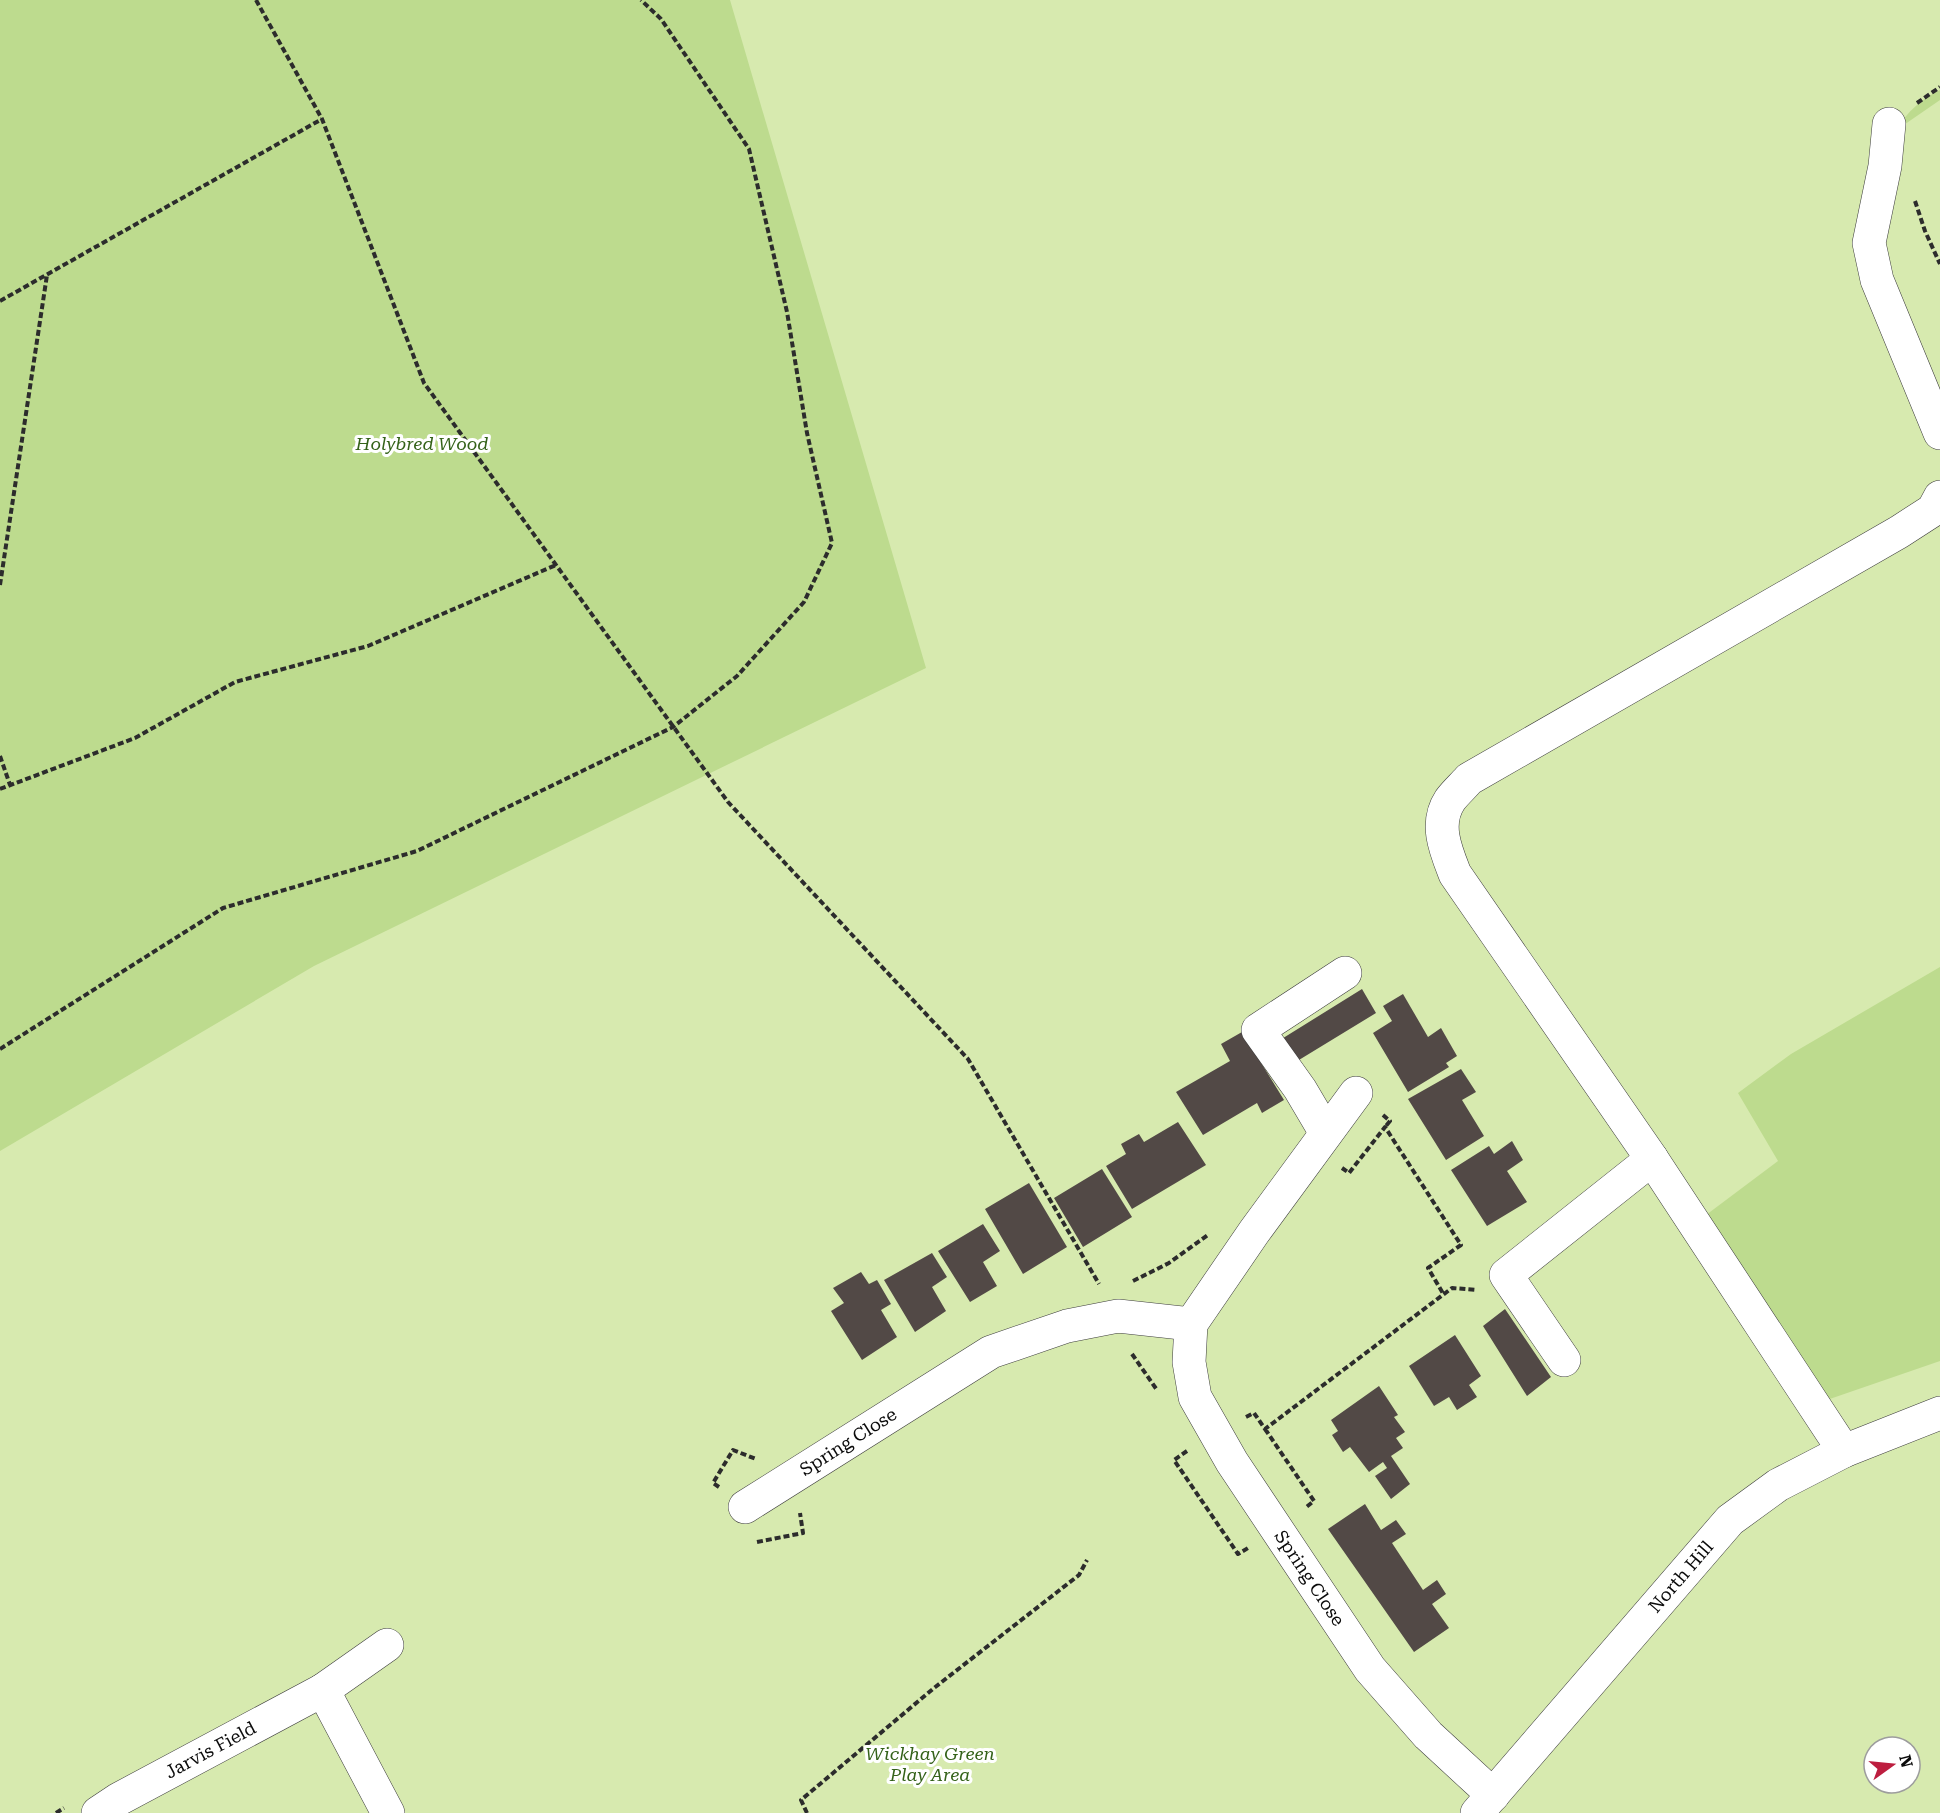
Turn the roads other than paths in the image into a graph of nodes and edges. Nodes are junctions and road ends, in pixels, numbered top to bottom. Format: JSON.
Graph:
{"nodes":[{"id":1,"x":1889,"y":124,"type":"dead end"},
{"id":2,"x":1940,"y":433,"type":"edge"},
{"id":3,"x":1940,"y":497,"type":"edge"},
{"id":4,"x":1345,"y":973,"type":"dead end"},
{"id":5,"x":1356,"y":1093,"type":"road end"},
{"id":6,"x":1326,"y":1133,"type":"junction"},
{"id":7,"x":1652,"y":1159,"type":"junction"},
{"id":8,"x":1191,"y":1324,"type":"junction"},
{"id":9,"x":1564,"y":1360,"type":"dead end"},
{"id":10,"x":1940,"y":1413,"type":"edge"},
{"id":11,"x":1844,"y":1451,"type":"junction"},
{"id":12,"x":745,"y":1507,"type":"road end"},
{"id":13,"x":387,"y":1645,"type":"dead end"},
{"id":14,"x":323,"y":1690,"type":"junction"},
{"id":15,"x":1485,"y":1804,"type":"edge"},
{"id":16,"x":98,"y":1813,"type":"edge"},
{"id":17,"x":388,"y":1813,"type":"edge"}],
"edges":[{"from":1,"to":2,"type":"street"},
{"from":3,"to":7,"type":"street"},
{"from":4,"to":6,"type":"street"},
{"from":5,"to":6,"type":"street"},
{"from":6,"to":8,"type":"street"},
{"from":7,"to":9,"type":"street"},
{"from":7,"to":11,"type":"street"},
{"from":8,"to":12,"type":"street","name":"Spring Close"},
{"from":8,"to":15,"type":"street","name":"Spring Close"},
{"from":10,"to":11,"type":"street","name":"North Hill"},
{"from":11,"to":15,"type":"street","name":"North Hill"},
{"from":13,"to":14,"type":"street","name":"Jarvis Field"},
{"from":14,"to":16,"type":"street","name":"Jarvis Field"},
{"from":14,"to":17,"type":"street"}]}
